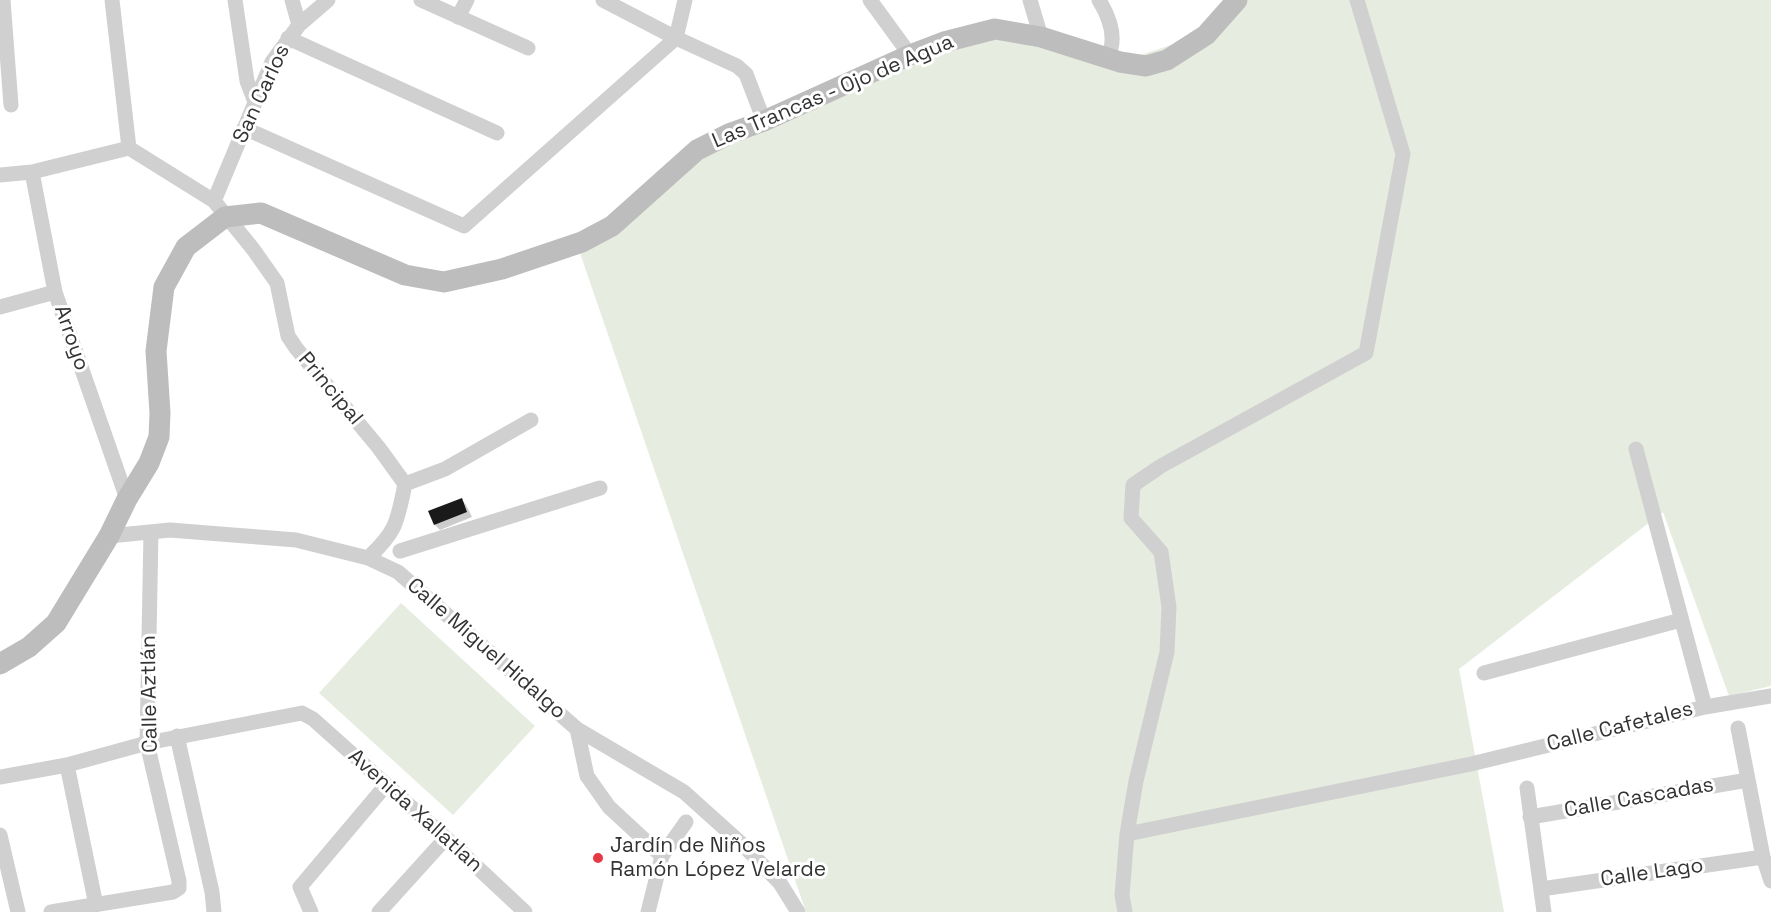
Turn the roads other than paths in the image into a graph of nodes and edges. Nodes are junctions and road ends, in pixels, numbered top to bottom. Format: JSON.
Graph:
{"nodes":[{"id":1,"x":3,"y":0,"type":"edge"},
{"id":2,"x":112,"y":0,"type":"edge"},
{"id":3,"x":235,"y":0,"type":"edge"},
{"id":4,"x":292,"y":0,"type":"edge"},
{"id":5,"x":328,"y":0,"type":"edge"},
{"id":6,"x":421,"y":0,"type":"edge"},
{"id":7,"x":467,"y":0,"type":"edge"},
{"id":8,"x":603,"y":0,"type":"edge"},
{"id":9,"x":685,"y":0,"type":"edge"},
{"id":10,"x":870,"y":0,"type":"edge"},
{"id":11,"x":1030,"y":0,"type":"edge"},
{"id":12,"x":1099,"y":0,"type":"edge"},
{"id":13,"x":1237,"y":0,"type":"edge"},
{"id":14,"x":1357,"y":0,"type":"edge"},
{"id":15,"x":458,"y":17,"type":"junction"},
{"id":16,"x":299,"y":25,"type":"junction"},
{"id":17,"x":1041,"y":37,"type":"junction"},
{"id":18,"x":288,"y":38,"type":"junction"},
{"id":19,"x":676,"y":38,"type":"junction"},
{"id":20,"x":528,"y":48,"type":"dead end"},
{"id":21,"x":4,"y":55,"type":"edge"},
{"id":22,"x":910,"y":55,"type":"junction"},
{"id":23,"x":1107,"y":58,"type":"junction"},
{"id":24,"x":5,"y":74,"type":"edge"},
{"id":25,"x":255,"y":102,"type":"junction"},
{"id":26,"x":11,"y":105,"type":"dead end"},
{"id":27,"x":765,"y":121,"type":"junction"},
{"id":28,"x":244,"y":128,"type":"junction"},
{"id":29,"x":497,"y":133,"type":"dead end"},
{"id":30,"x":129,"y":148,"type":"junction"},
{"id":31,"x":32,"y":172,"type":"junction"},
{"id":32,"x":0,"y":175,"type":"edge"},
{"id":33,"x":220,"y":209,"type":"junction"},
{"id":34,"x":55,"y":292,"type":"junction"},
{"id":35,"x":0,"y":307,"type":"edge"},
{"id":36,"x":531,"y":420,"type":"dead end"},
{"id":37,"x":1636,"y":449,"type":"dead end"},
{"id":38,"x":405,"y":484,"type":"junction"},
{"id":39,"x":600,"y":488,"type":"dead end"},
{"id":40,"x":127,"y":499,"type":"junction"},
{"id":41,"x":396,"y":525,"type":"junction"},
{"id":42,"x":151,"y":532,"type":"junction"},
{"id":43,"x":109,"y":536,"type":"junction"},
{"id":44,"x":400,"y":551,"type":"junction"},
{"id":45,"x":368,"y":558,"type":"junction"},
{"id":46,"x":398,"y":572,"type":"junction"},
{"id":47,"x":1681,"y":620,"type":"junction"},
{"id":48,"x":0,"y":664,"type":"edge"},
{"id":49,"x":1484,"y":673,"type":"dead end"},
{"id":50,"x":1771,"y":696,"type":"edge"},
{"id":51,"x":1705,"y":706,"type":"junction"},
{"id":52,"x":1738,"y":728,"type":"dead end"},
{"id":53,"x":577,"y":729,"type":"junction"},
{"id":54,"x":177,"y":736,"type":"junction"},
{"id":55,"x":147,"y":743,"type":"junction"},
{"id":56,"x":67,"y":765,"type":"junction"},
{"id":57,"x":0,"y":777,"type":"edge"},
{"id":58,"x":1748,"y":780,"type":"junction"},
{"id":59,"x":386,"y":785,"type":"junction"},
{"id":60,"x":1527,"y":788,"type":"dead end"},
{"id":61,"x":1530,"y":817,"type":"junction"},
{"id":62,"x":686,"y":822,"type":"dead end"},
{"id":63,"x":1127,"y":834,"type":"junction"},
{"id":64,"x":0,"y":835,"type":"edge"},
{"id":65,"x":446,"y":838,"type":"junction"},
{"id":66,"x":662,"y":856,"type":"junction"},
{"id":67,"x":1763,"y":857,"type":"junction"},
{"id":68,"x":1771,"y":881,"type":"edge"},
{"id":69,"x":1541,"y":889,"type":"junction"},
{"id":70,"x":96,"y":905,"type":"junction"},
{"id":71,"x":517,"y":909,"type":"edge"},
{"id":72,"x":651,"y":910,"type":"edge"},
{"id":73,"x":18,"y":912,"type":"edge"},
{"id":74,"x":51,"y":912,"type":"edge"},
{"id":75,"x":214,"y":912,"type":"edge"},
{"id":76,"x":311,"y":912,"type":"edge"},
{"id":77,"x":379,"y":912,"type":"edge"},
{"id":78,"x":798,"y":912,"type":"edge"},
{"id":79,"x":1125,"y":912,"type":"edge"},
{"id":80,"x":1544,"y":912,"type":"edge"}],
"edges":[{"from":1,"to":21,"type":"street"},
{"from":2,"to":30,"type":"street"},
{"from":3,"to":25,"type":"street"},
{"from":4,"to":16,"type":"street"},
{"from":5,"to":16,"type":"street","name":"San Carlos"},
{"from":6,"to":15,"type":"street"},
{"from":7,"to":15,"type":"street"},
{"from":8,"to":19,"type":"street"},
{"from":9,"to":19,"type":"street"},
{"from":10,"to":22,"type":"street"},
{"from":11,"to":17,"type":"street"},
{"from":12,"to":23,"type":"street"},
{"from":13,"to":23,"type":"street","name":"Las Trancas - Ojo de Agua"},
{"from":14,"to":63,"type":"street"},
{"from":15,"to":20,"type":"street"},
{"from":16,"to":18,"type":"street","name":"San Carlos"},
{"from":17,"to":22,"type":"street","name":"Las Trancas - Ojo de Agua"},
{"from":17,"to":23,"type":"street","name":"Las Trancas - Ojo de Agua"},
{"from":18,"to":25,"type":"street","name":"San Carlos"},
{"from":18,"to":29,"type":"street"},
{"from":19,"to":27,"type":"street"},
{"from":19,"to":28,"type":"street"},
{"from":21,"to":24,"type":"street"},
{"from":22,"to":27,"type":"street","name":"Las Trancas - Ojo de Agua"},
{"from":24,"to":26,"type":"street"},
{"from":25,"to":28,"type":"street","name":"San Carlos"},
{"from":27,"to":33,"type":"street","name":"Las Trancas - Ojo de Agua"},
{"from":28,"to":33,"type":"street","name":"San Carlos"},
{"from":30,"to":31,"type":"street"},
{"from":30,"to":33,"type":"street","name":"Principal"},
{"from":31,"to":32,"type":"street"},
{"from":31,"to":34,"type":"street","name":"Arroyo"},
{"from":33,"to":38,"type":"street","name":"Principal"},
{"from":33,"to":40,"type":"street"},
{"from":34,"to":35,"type":"street"},
{"from":34,"to":40,"type":"street","name":"Arroyo"},
{"from":36,"to":38,"type":"street"},
{"from":37,"to":47,"type":"street"},
{"from":38,"to":41,"type":"street"},
{"from":39,"to":44,"type":"street"},
{"from":40,"to":43,"type":"street"},
{"from":41,"to":44,"type":"street"},
{"from":41,"to":45,"type":"street"},
{"from":42,"to":43,"type":"street","name":"Calle Miguel Hidalgo"},
{"from":42,"to":45,"type":"street","name":"Calle Miguel Hidalgo"},
{"from":42,"to":55,"type":"street","name":"Calle Aztlán"},
{"from":43,"to":48,"type":"street"},
{"from":44,"to":46,"type":"street"},
{"from":45,"to":46,"type":"street","name":"Calle Miguel Hidalgo"},
{"from":46,"to":53,"type":"street","name":"Calle Miguel Hidalgo"},
{"from":47,"to":49,"type":"street"},
{"from":47,"to":51,"type":"street"},
{"from":50,"to":51,"type":"street","name":"Calle Cafetales"},
{"from":51,"to":63,"type":"street","name":"Calle Cafetales"},
{"from":52,"to":58,"type":"street"},
{"from":53,"to":66,"type":"street"},
{"from":53,"to":78,"type":"street","name":"Calle Miguel Hidalgo"},
{"from":54,"to":55,"type":"street"},
{"from":54,"to":59,"type":"street","name":"Avenida Xallatlan"},
{"from":54,"to":75,"type":"street"},
{"from":55,"to":56,"type":"street"},
{"from":55,"to":70,"type":"street","name":"Calle Aztlán"},
{"from":56,"to":57,"type":"street"},
{"from":56,"to":70,"type":"street"},
{"from":58,"to":61,"type":"street","name":"Calle Cascadas"},
{"from":58,"to":67,"type":"street"},
{"from":59,"to":65,"type":"street","name":"Avenida Xallatlan"},
{"from":59,"to":76,"type":"street"},
{"from":60,"to":61,"type":"street"},
{"from":61,"to":69,"type":"street"},
{"from":62,"to":66,"type":"street"},
{"from":63,"to":79,"type":"street"},
{"from":64,"to":73,"type":"street"},
{"from":65,"to":71,"type":"street","name":"Avenida Xallatlan"},
{"from":65,"to":77,"type":"street"},
{"from":66,"to":72,"type":"street"},
{"from":67,"to":68,"type":"street"},
{"from":67,"to":69,"type":"street","name":"Calle Lago"},
{"from":69,"to":80,"type":"street"},
{"from":70,"to":74,"type":"street"}]}
